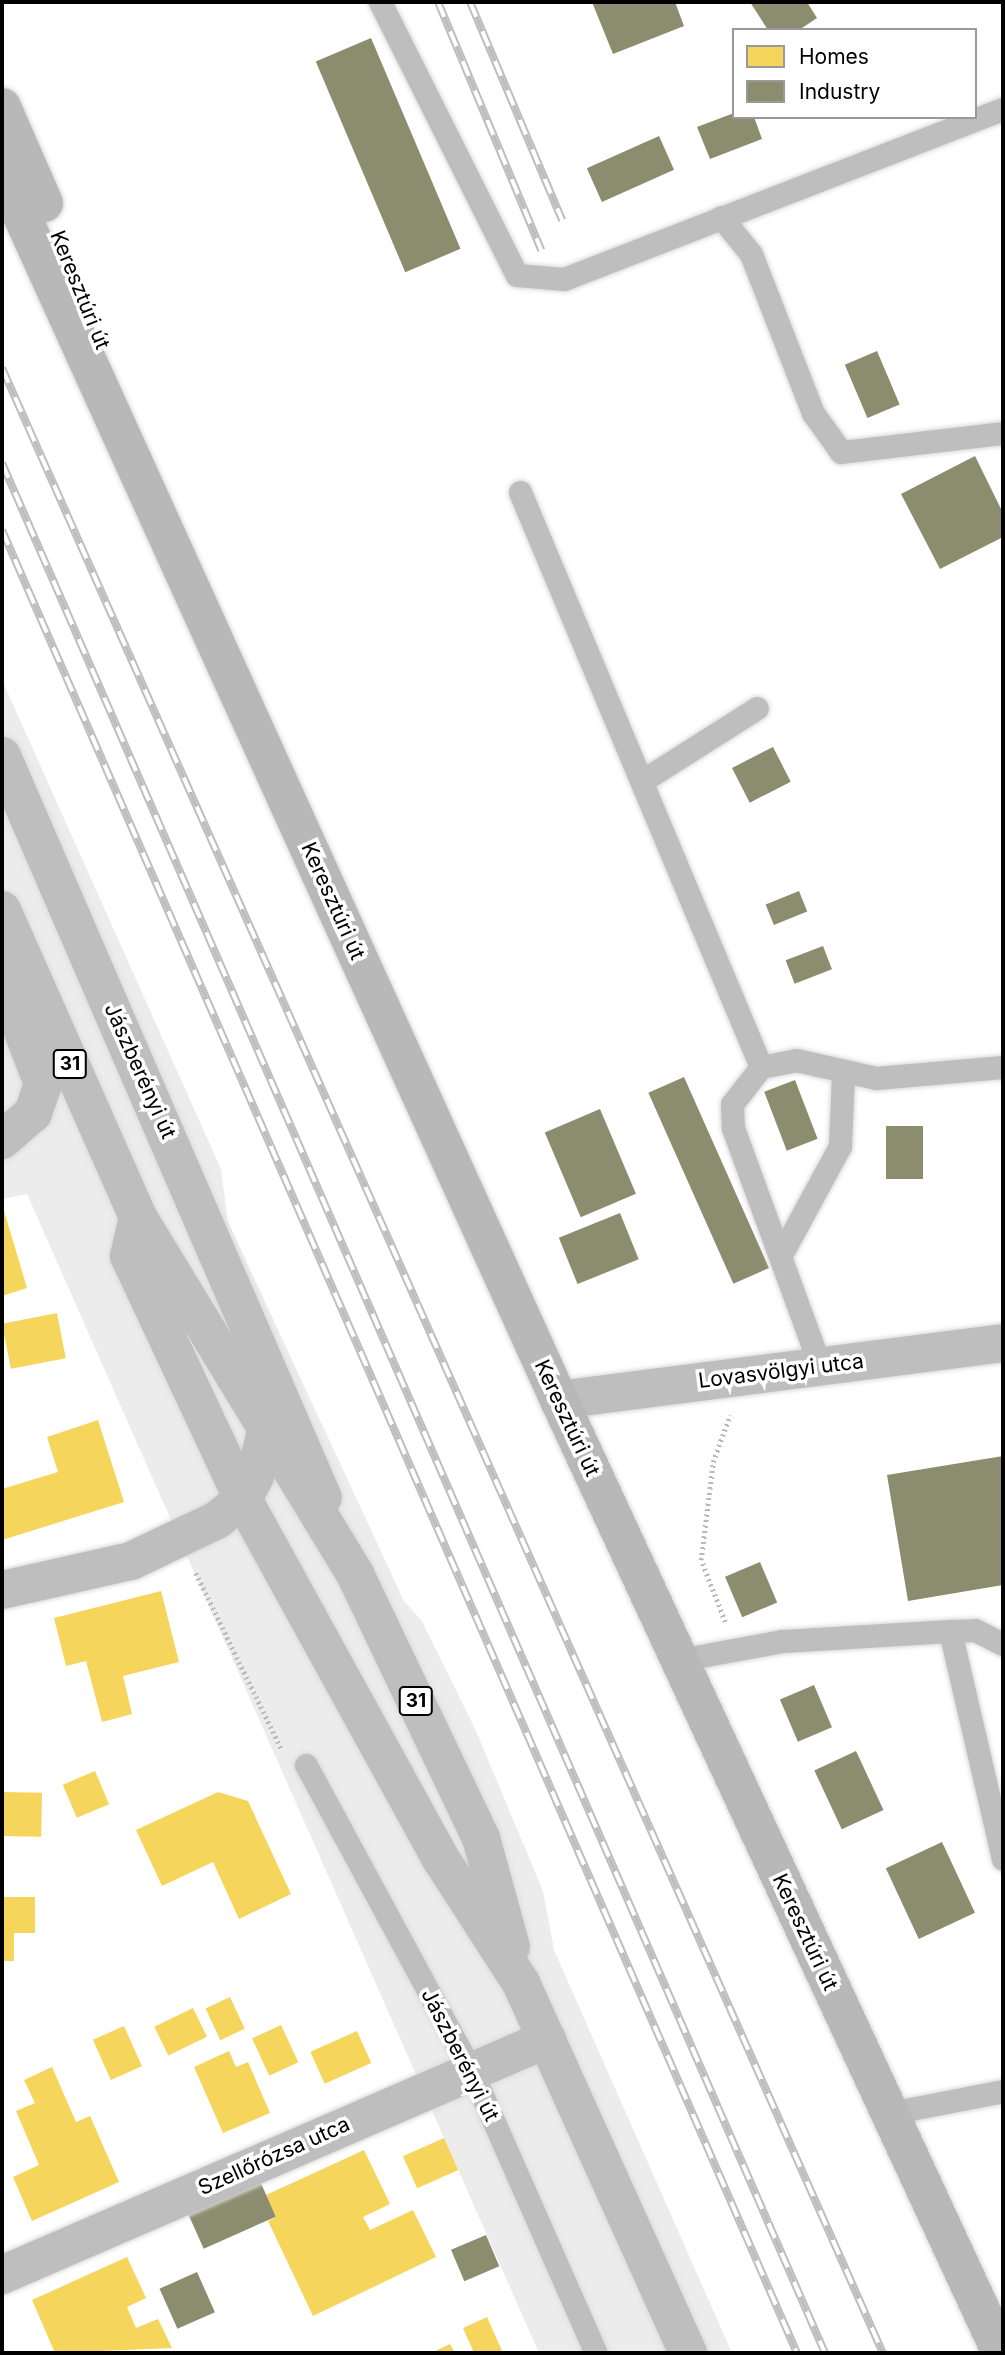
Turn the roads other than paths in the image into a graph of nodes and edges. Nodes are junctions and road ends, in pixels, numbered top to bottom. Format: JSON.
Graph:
{"nodes":[{"id":1,"x":380,"y":2,"type":"edge"},
{"id":2,"x":2,"y":107,"type":"edge"},
{"id":3,"x":1003,"y":108,"type":"edge"},
{"id":4,"x":977,"y":118,"type":"edge"},
{"id":5,"x":975,"y":119,"type":"edge"},
{"id":6,"x":2,"y":172,"type":"edge"},
{"id":7,"x":721,"y":217,"type":"junction"},
{"id":8,"x":1003,"y":433,"type":"edge"},
{"id":9,"x":141,"y":478,"type":"junction"},
{"id":10,"x":520,"y":492,"type":"dead end"},
{"id":11,"x":757,"y":708,"type":"dead end"},
{"id":12,"x":2,"y":756,"type":"edge"},
{"id":13,"x":642,"y":781,"type":"junction"},
{"id":14,"x":2,"y":910,"type":"edge"},
{"id":15,"x":2,"y":977,"type":"edge"},
{"id":16,"x":761,"y":1067,"type":"junction"},
{"id":17,"x":1003,"y":1067,"type":"edge"},
{"id":18,"x":843,"y":1073,"type":"junction"},
{"id":19,"x":2,"y":1140,"type":"edge"},
{"id":20,"x":138,"y":1217,"type":"junction"},
{"id":21,"x":782,"y":1253,"type":"junction"},
{"id":22,"x":1003,"y":1343,"type":"edge"},
{"id":23,"x":821,"y":1366,"type":"junction"},
{"id":24,"x":275,"y":1387,"type":"junction"},
{"id":25,"x":559,"y":1400,"type":"junction"},
{"id":26,"x":268,"y":1438,"type":"junction"},
{"id":27,"x":243,"y":1499,"type":"junction"},
{"id":28,"x":355,"y":1574,"type":"junction"},
{"id":29,"x":2,"y":1590,"type":"edge"},
{"id":30,"x":950,"y":1631,"type":"junction"},
{"id":31,"x":1003,"y":1644,"type":"edge"},
{"id":32,"x":679,"y":1660,"type":"junction"},
{"id":33,"x":306,"y":1765,"type":"road end"},
{"id":34,"x":1003,"y":1859,"type":"edge"},
{"id":35,"x":521,"y":1983,"type":"junction"},
{"id":36,"x":547,"y":2039,"type":"junction"},
{"id":37,"x":471,"y":2070,"type":"junction"},
{"id":38,"x":1003,"y":2091,"type":"edge"},
{"id":39,"x":890,"y":2113,"type":"junction"},
{"id":40,"x":2,"y":2275,"type":"edge"},
{"id":41,"x":596,"y":2353,"type":"edge"},
{"id":42,"x":688,"y":2353,"type":"edge"},
{"id":43,"x":1001,"y":2353,"type":"edge"}],
"edges":[{"from":1,"to":7,"type":"lane"},
{"from":2,"to":9,"type":"main road","name":"Keresztúri út"},
{"from":3,"to":4,"type":"lane"},
{"from":5,"to":7,"type":"lane"},
{"from":6,"to":9,"type":"main road","name":"Keresztúri út"},
{"from":7,"to":8,"type":"lane"},
{"from":9,"to":25,"type":"main road","name":"Keresztúri út"},
{"from":10,"to":13,"type":"lane"},
{"from":11,"to":13,"type":"lane"},
{"from":12,"to":24,"type":"street","name":"Jászberényi út"},
{"from":13,"to":16,"type":"lane"},
{"from":14,"to":20,"type":"street","name":"Jászberényi út","number":"31"},
{"from":15,"to":19,"type":"street"},
{"from":16,"to":18,"type":"lane"},
{"from":16,"to":21,"type":"lane"},
{"from":17,"to":18,"type":"lane"},
{"from":18,"to":21,"type":"lane"},
{"from":20,"to":26,"type":"street","name":"Jászberényi út","number":"31"},
{"from":20,"to":27,"type":"street","name":"Jászberényi út","number":"31"},
{"from":21,"to":23,"type":"lane"},
{"from":22,"to":23,"type":"street","name":"Lovasvölgyi utca"},
{"from":23,"to":25,"type":"street","name":"Lovasvölgyi utca"},
{"from":24,"to":26,"type":"street"},
{"from":24,"to":28,"type":"street","name":"Jászberényi út"},
{"from":25,"to":32,"type":"main road","name":"Keresztúri út"},
{"from":26,"to":27,"type":"street"},
{"from":26,"to":28,"type":"street","name":"Jászberényi út","number":"31"},
{"from":27,"to":29,"type":"street"},
{"from":27,"to":35,"type":"street","name":"Jászberényi út","number":"31"},
{"from":28,"to":35,"type":"street","name":"Jászberényi út","number":"31"},
{"from":30,"to":31,"type":"lane"},
{"from":30,"to":32,"type":"lane"},
{"from":30,"to":34,"type":"lane"},
{"from":32,"to":39,"type":"main road","name":"Keresztúri út"},
{"from":33,"to":37,"type":"lane","name":"Jászberényi út"},
{"from":35,"to":36,"type":"street","name":"Jászberényi út","number":"31"},
{"from":36,"to":37,"type":"street","name":"Szellőrózsa utca"},
{"from":36,"to":42,"type":"street","name":"Jászberényi út","number":"31"},
{"from":37,"to":40,"type":"street","name":"Szellőrózsa utca"},
{"from":37,"to":41,"type":"lane","name":"Jászberényi út"},
{"from":38,"to":39,"type":"lane"},
{"from":39,"to":43,"type":"main road","name":"Keresztúri út"}]}
